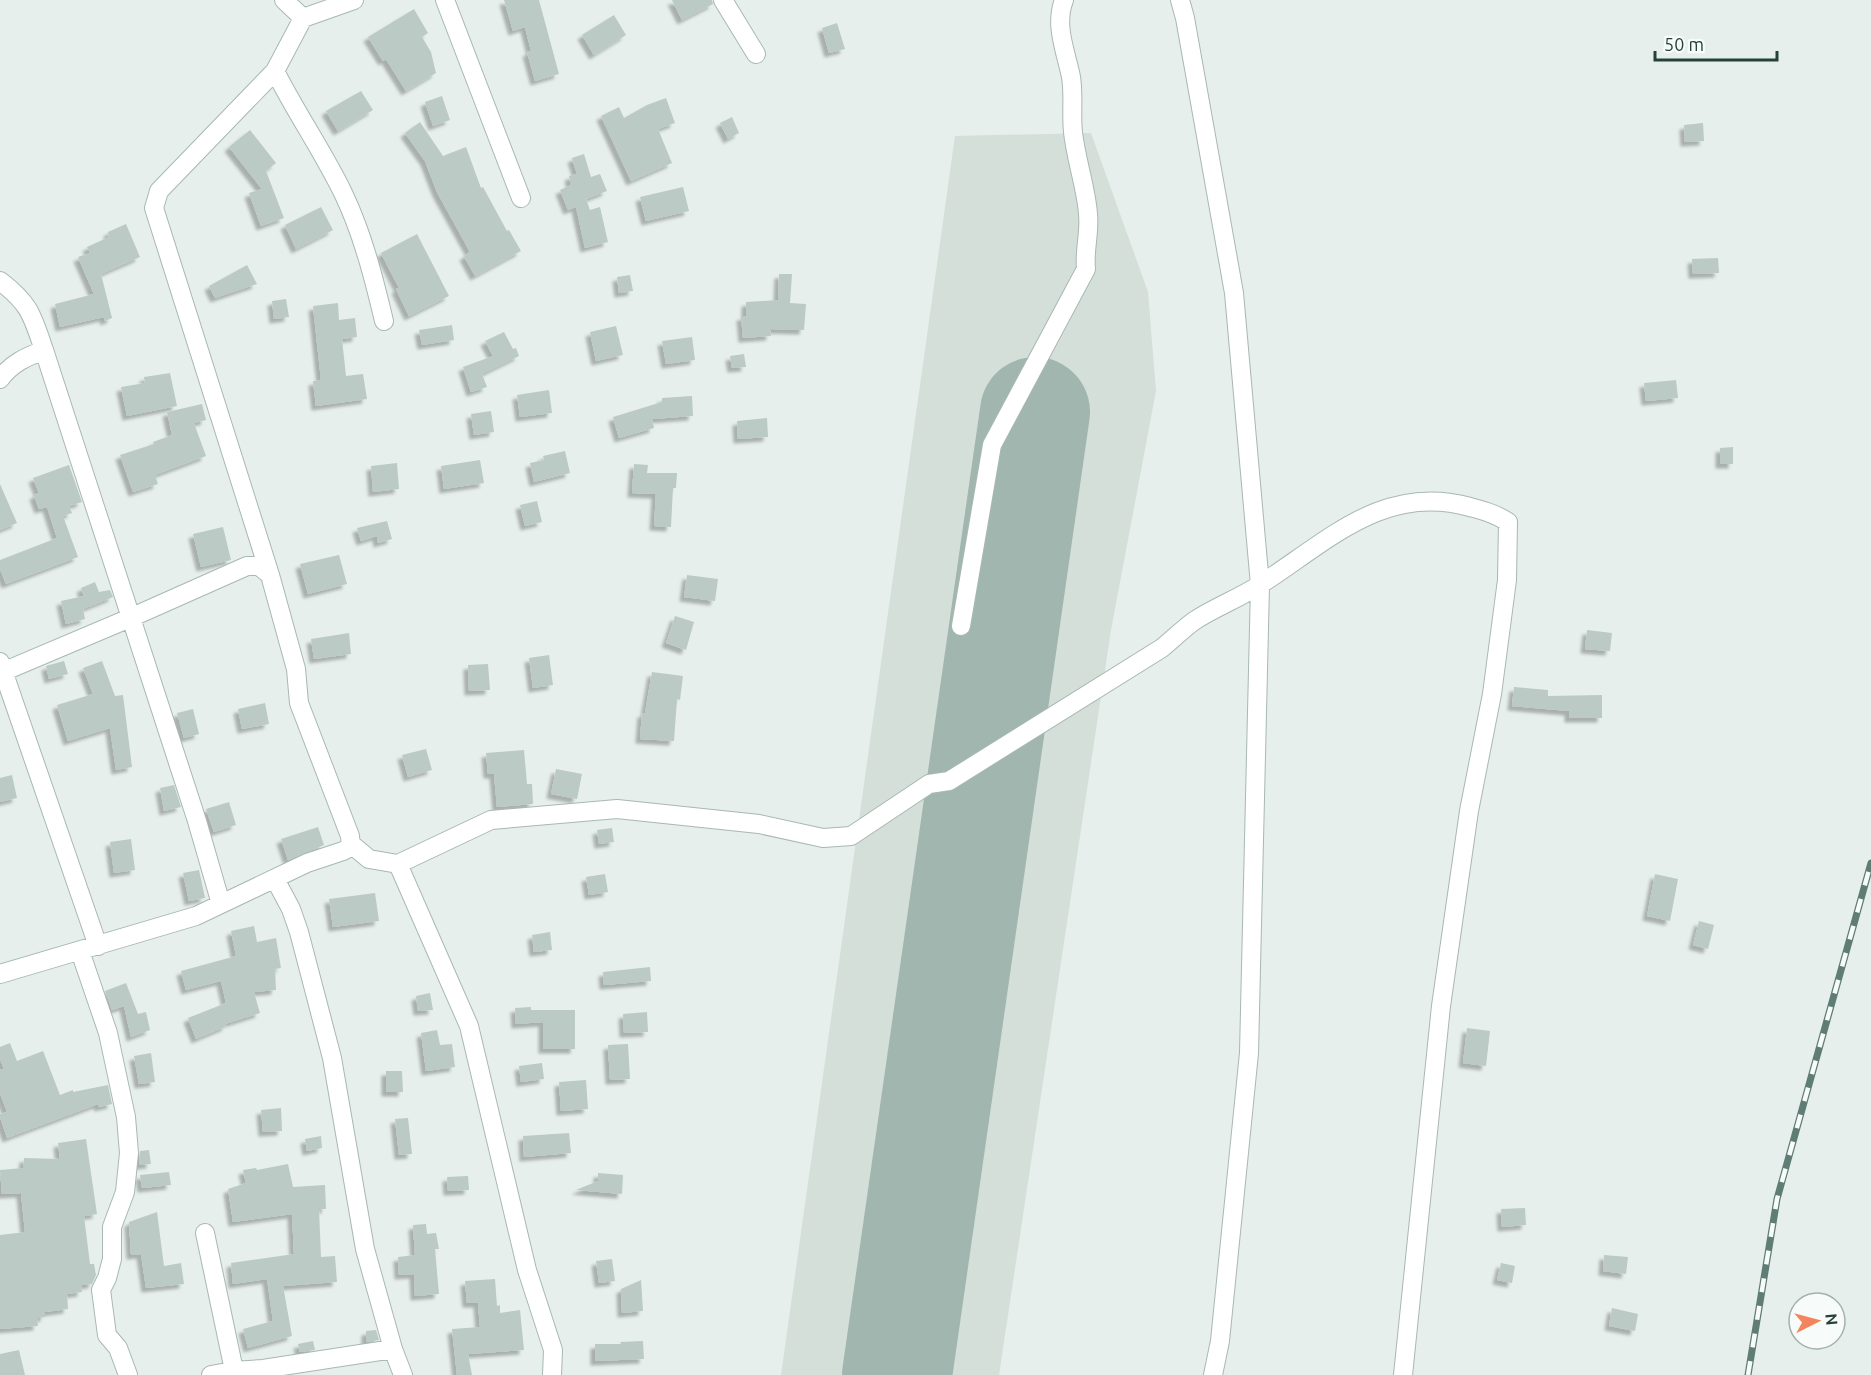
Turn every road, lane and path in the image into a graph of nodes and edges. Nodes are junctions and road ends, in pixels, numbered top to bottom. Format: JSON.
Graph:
{"nodes":[{"id":1,"x":284,"y":0,"type":"edge"},
{"id":2,"x":354,"y":0,"type":"edge"},
{"id":3,"x":445,"y":0,"type":"edge"},
{"id":4,"x":723,"y":0,"type":"edge"},
{"id":5,"x":1064,"y":0,"type":"edge"},
{"id":6,"x":1180,"y":0,"type":"edge"},
{"id":7,"x":303,"y":18,"type":"junction"},
{"id":8,"x":756,"y":54,"type":"dead end"},
{"id":9,"x":275,"y":71,"type":"junction"},
{"id":10,"x":521,"y":198,"type":"dead end"},
{"id":11,"x":0,"y":281,"type":"edge"},
{"id":12,"x":384,"y":321,"type":"dead end"},
{"id":13,"x":44,"y":350,"type":"junction"},
{"id":14,"x":0,"y":378,"type":"edge"},
{"id":15,"x":270,"y":575,"type":"junction"},
{"id":16,"x":1260,"y":585,"type":"junction"},
{"id":17,"x":130,"y":618,"type":"junction"},
{"id":18,"x":961,"y":626,"type":"dead end"},
{"id":19,"x":1,"y":669,"type":"edge"},
{"id":20,"x":351,"y":844,"type":"junction"},
{"id":21,"x":398,"y":864,"type":"junction"},
{"id":22,"x":275,"y":879,"type":"junction"},
{"id":23,"x":221,"y":904,"type":"junction"},
{"id":24,"x":98,"y":946,"type":"junction"},
{"id":25,"x":80,"y":951,"type":"junction"},
{"id":26,"x":0,"y":974,"type":"edge"},
{"id":27,"x":205,"y":1233,"type":"dead end"},
{"id":28,"x":393,"y":1349,"type":"junction"},
{"id":29,"x":234,"y":1373,"type":"edge"},
{"id":30,"x":128,"y":1375,"type":"edge"},
{"id":31,"x":212,"y":1375,"type":"edge"},
{"id":32,"x":403,"y":1375,"type":"edge"},
{"id":33,"x":552,"y":1375,"type":"edge"},
{"id":34,"x":1213,"y":1375,"type":"edge"},
{"id":35,"x":1403,"y":1375,"type":"edge"}],
"edges":[{"from":1,"to":7,"type":"street"},
{"from":2,"to":7,"type":"street"},
{"from":3,"to":10,"type":"street"},
{"from":4,"to":8,"type":"street"},
{"from":5,"to":18,"type":"street"},
{"from":6,"to":16,"type":"street"},
{"from":7,"to":9,"type":"street"},
{"from":9,"to":12,"type":"street"},
{"from":9,"to":15,"type":"street"},
{"from":11,"to":13,"type":"street"},
{"from":13,"to":14,"type":"street"},
{"from":13,"to":17,"type":"street"},
{"from":15,"to":17,"type":"street"},
{"from":15,"to":20,"type":"street"},
{"from":16,"to":21,"type":"street"},
{"from":16,"to":34,"type":"street"},
{"from":16,"to":35,"type":"street"},
{"from":17,"to":19,"type":"street"},
{"from":17,"to":23,"type":"street"},
{"from":19,"to":24,"type":"street"},
{"from":20,"to":21,"type":"street"},
{"from":20,"to":22,"type":"street"},
{"from":21,"to":33,"type":"street"},
{"from":22,"to":23,"type":"street"},
{"from":22,"to":28,"type":"street"},
{"from":23,"to":24,"type":"street"},
{"from":24,"to":25,"type":"street"},
{"from":25,"to":26,"type":"street"},
{"from":25,"to":30,"type":"street"},
{"from":27,"to":29,"type":"street"},
{"from":28,"to":29,"type":"street"},
{"from":28,"to":32,"type":"street"},
{"from":29,"to":31,"type":"street"}]}
